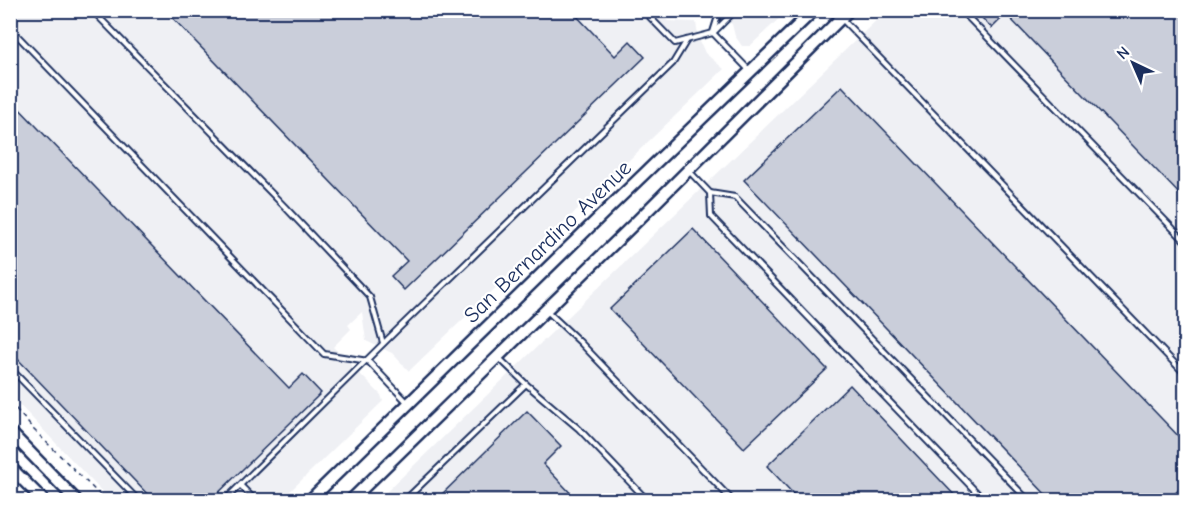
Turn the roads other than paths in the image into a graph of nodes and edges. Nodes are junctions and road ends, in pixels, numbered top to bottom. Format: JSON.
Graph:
{"nodes":[{"id":1,"x":92,"y":10,"type":"edge"},
{"id":2,"x":644,"y":10,"type":"edge"},
{"id":3,"x":720,"y":10,"type":"edge"},
{"id":4,"x":736,"y":10,"type":"edge"},
{"id":5,"x":814,"y":10,"type":"edge"},
{"id":6,"x":962,"y":10,"type":"edge"},
{"id":7,"x":845,"y":14,"type":"edge"},
{"id":8,"x":10,"y":28,"type":"edge"},
{"id":9,"x":713,"y":33,"type":"junction"},
{"id":10,"x":687,"y":40,"type":"junction"},
{"id":11,"x":750,"y":72,"type":"junction"},
{"id":12,"x":688,"y":170,"type":"junction"},
{"id":13,"x":710,"y":193,"type":"junction"},
{"id":14,"x":1185,"y":242,"type":"edge"},
{"id":15,"x":546,"y":310,"type":"junction"},
{"id":16,"x":383,"y":344,"type":"junction"},
{"id":17,"x":498,"y":357,"type":"junction"},
{"id":18,"x":368,"y":361,"type":"junction"},
{"id":19,"x":10,"y":368,"type":"edge"},
{"id":20,"x":1185,"y":375,"type":"edge"},
{"id":21,"x":526,"y":384,"type":"junction"},
{"id":22,"x":409,"y":404,"type":"junction"},
{"id":23,"x":10,"y":432,"type":"edge"},
{"id":24,"x":10,"y":467,"type":"edge"},
{"id":25,"x":241,"y":486,"type":"junction"},
{"id":26,"x":43,"y":501,"type":"edge"},
{"id":27,"x":76,"y":501,"type":"edge"},
{"id":28,"x":138,"y":501,"type":"edge"},
{"id":29,"x":225,"y":501,"type":"edge"},
{"id":30,"x":255,"y":501,"type":"edge"},
{"id":31,"x":310,"y":501,"type":"edge"},
{"id":32,"x":351,"y":501,"type":"edge"},
{"id":33,"x":405,"y":501,"type":"edge"},
{"id":34,"x":647,"y":501,"type":"edge"},
{"id":35,"x":732,"y":501,"type":"edge"},
{"id":36,"x":984,"y":501,"type":"edge"},
{"id":37,"x":1028,"y":501,"type":"edge"}],
"edges":[{"from":1,"to":16,"type":"lane"},
{"from":2,"to":10,"type":"lane"},
{"from":3,"to":9,"type":"lane"},
{"from":4,"to":9,"type":"lane"},
{"from":5,"to":11,"type":"main road","name":"San Bernardino Avenue"},
{"from":6,"to":14,"type":"lane"},
{"from":7,"to":12,"type":"main road"},
{"from":7,"to":20,"type":"lane"},
{"from":8,"to":18,"type":"lane"},
{"from":9,"to":10,"type":"lane"},
{"from":9,"to":11,"type":"lane"},
{"from":10,"to":16,"type":"lane"},
{"from":11,"to":22,"type":"main road","name":"San Bernardino Avenue"},
{"from":12,"to":13,"type":"lane"},
{"from":12,"to":15,"type":"main road"},
{"from":13,"to":36,"type":"lane"},
{"from":13,"to":37,"type":"lane"},
{"from":15,"to":17,"type":"main road"},
{"from":15,"to":35,"type":"lane"},
{"from":16,"to":18,"type":"lane"},
{"from":17,"to":21,"type":"lane"},
{"from":17,"to":32,"type":"main road"},
{"from":18,"to":22,"type":"lane"},
{"from":18,"to":25,"type":"lane"},
{"from":19,"to":28,"type":"lane"},
{"from":21,"to":33,"type":"lane"},
{"from":21,"to":34,"type":"lane"},
{"from":22,"to":31,"type":"main road","name":"San Bernardino Avenue"},
{"from":23,"to":27,"type":"main road"},
{"from":24,"to":26,"type":"main road"},
{"from":25,"to":29,"type":"lane"},
{"from":25,"to":30,"type":"lane"}]}
